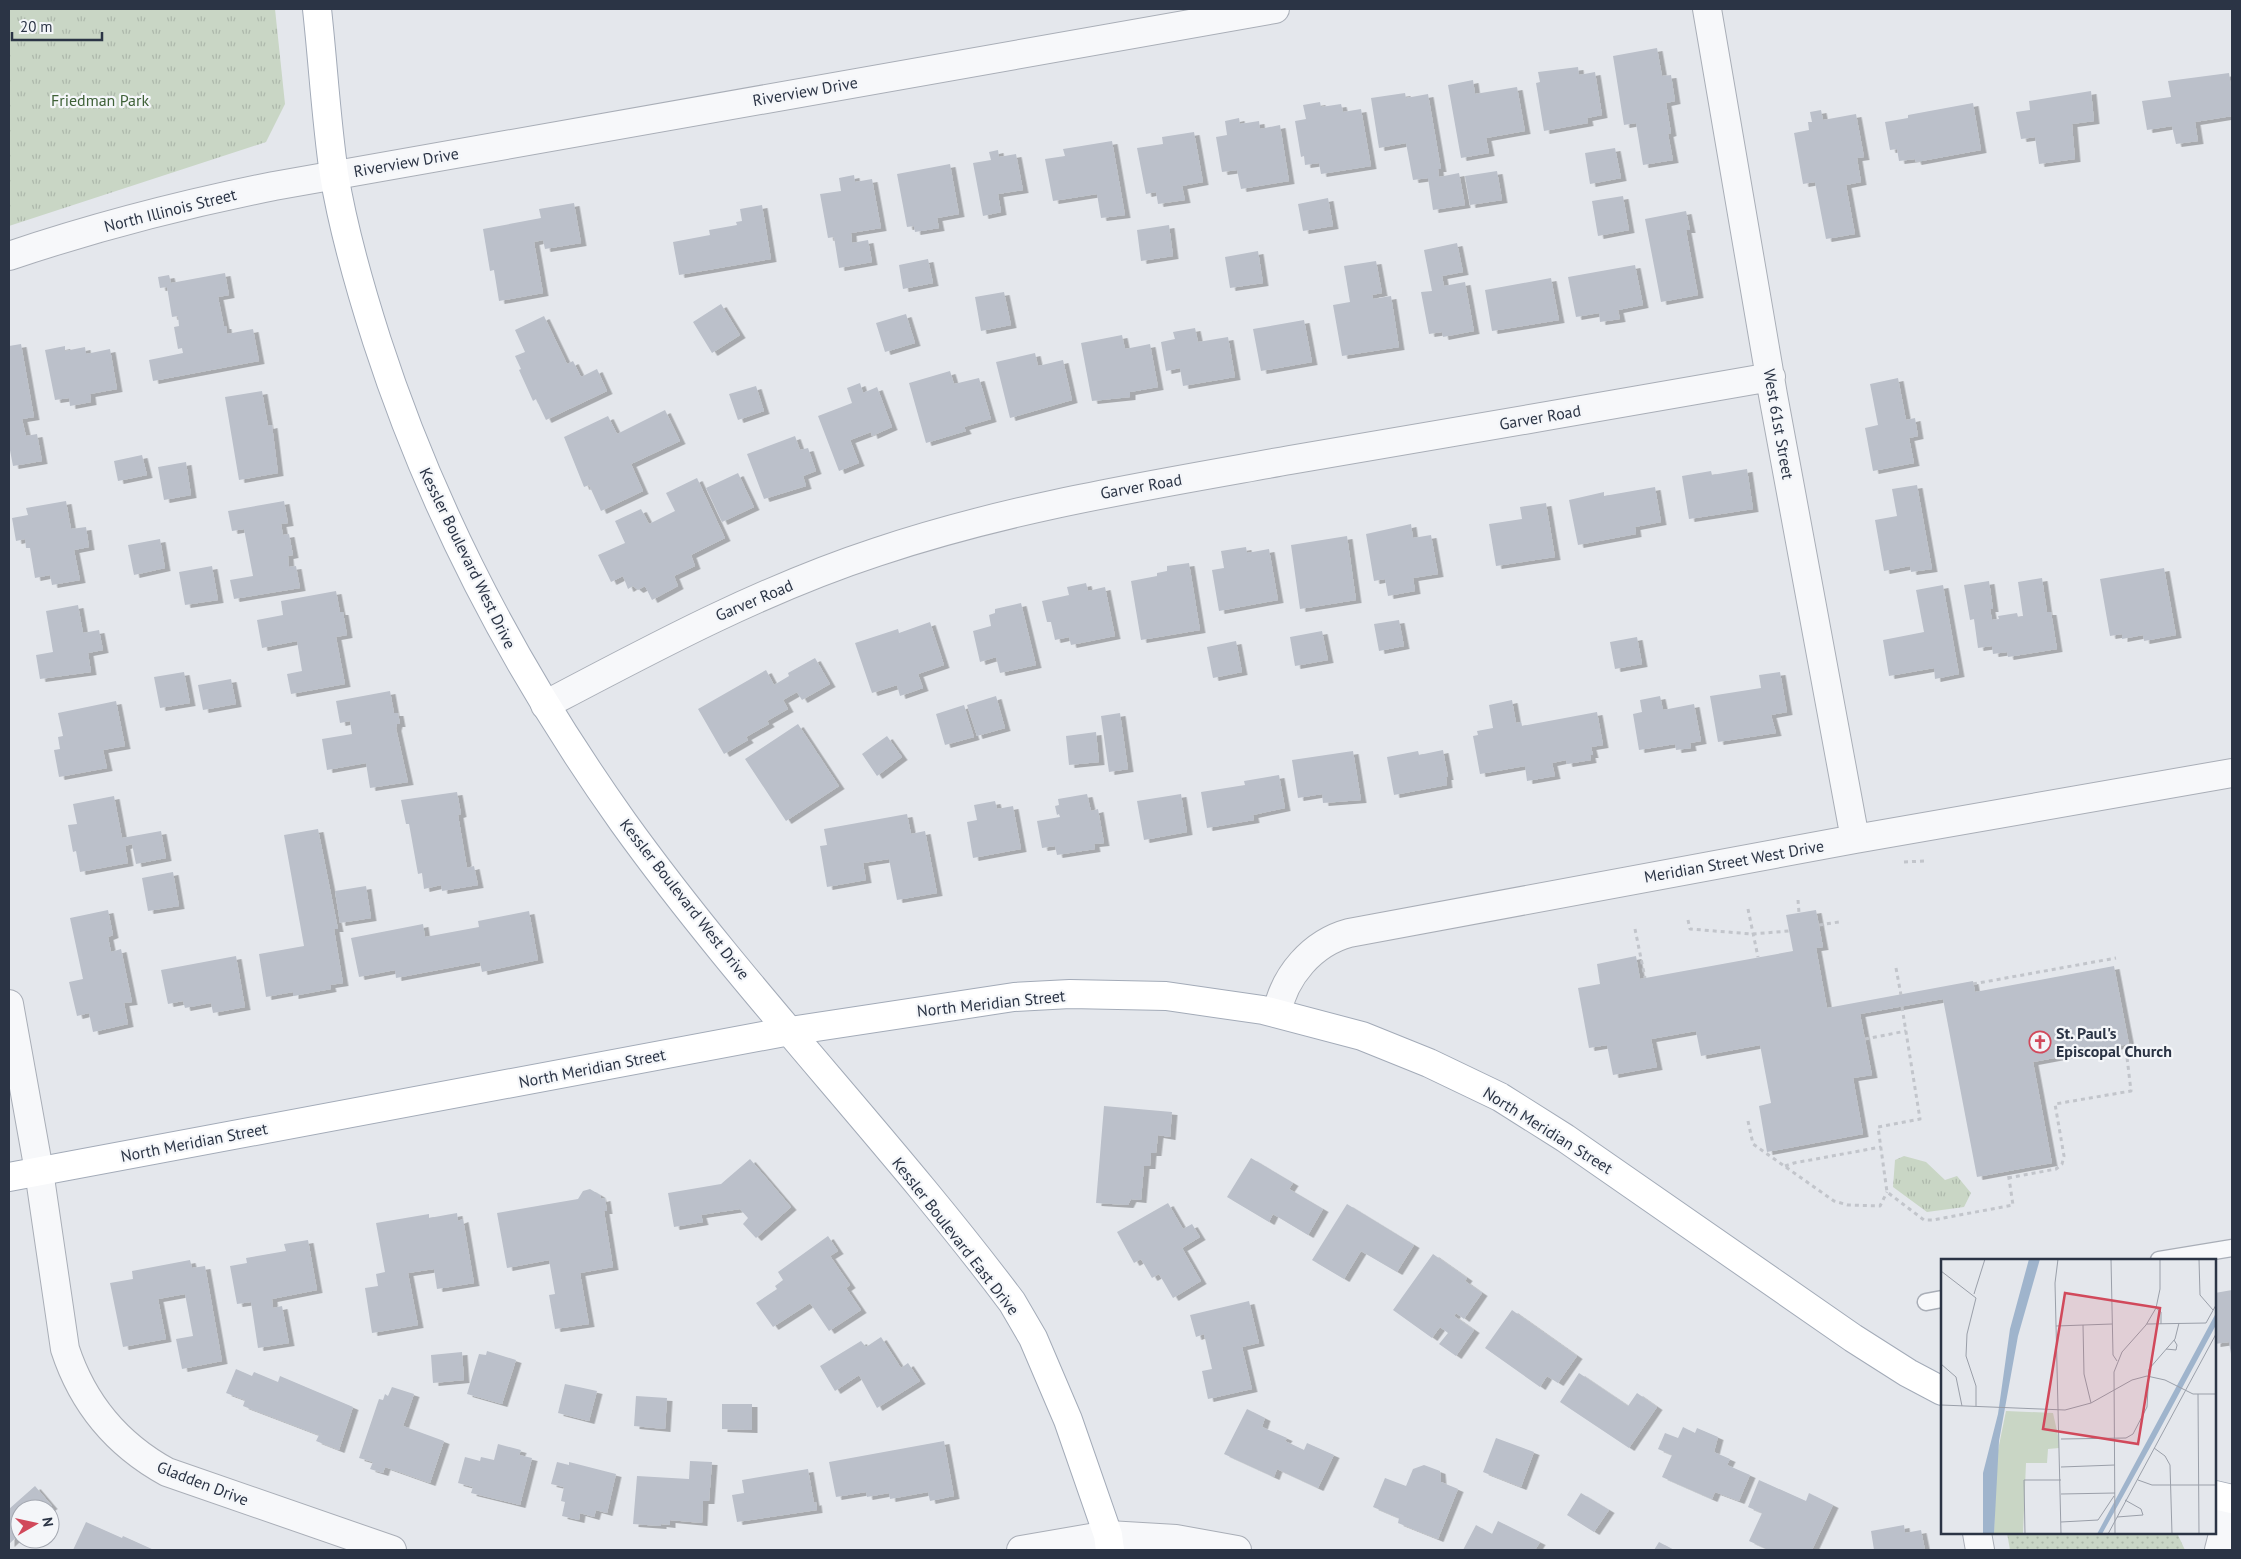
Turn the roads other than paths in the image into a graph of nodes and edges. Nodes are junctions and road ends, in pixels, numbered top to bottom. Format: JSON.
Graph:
{"nodes":[{"id":1,"x":317,"y":9,"type":"edge"},
{"id":2,"x":1275,"y":9,"type":"edge"},
{"id":3,"x":1707,"y":9,"type":"edge"},
{"id":4,"x":335,"y":175,"type":"junction"},
{"id":5,"x":9,"y":256,"type":"edge"},
{"id":6,"x":1771,"y":376,"type":"junction"},
{"id":7,"x":545,"y":705,"type":"junction"},
{"id":8,"x":2232,"y":773,"type":"edge"},
{"id":9,"x":1855,"y":839,"type":"junction"},
{"id":10,"x":9,"y":1004,"type":"edge"},
{"id":11,"x":1277,"y":1013,"type":"junction"},
{"id":12,"x":790,"y":1031,"type":"junction"},
{"id":13,"x":39,"y":1171,"type":"junction"},
{"id":14,"x":9,"y":1177,"type":"edge"},
{"id":15,"x":2232,"y":1248,"type":"edge"},
{"id":16,"x":2165,"y":1259,"type":"edge"},
{"id":17,"x":1941,"y":1299,"type":"edge"},
{"id":18,"x":1926,"y":1302,"type":"dead end"},
{"id":19,"x":1941,"y":1390,"type":"edge"},
{"id":20,"x":2216,"y":1494,"type":"edge"},
{"id":21,"x":2232,"y":1499,"type":"edge"},
{"id":22,"x":1977,"y":1534,"type":"edge"},
{"id":23,"x":1109,"y":1543,"type":"edge"},
{"id":24,"x":392,"y":1550,"type":"edge"},
{"id":25,"x":1021,"y":1550,"type":"edge"},
{"id":26,"x":1237,"y":1550,"type":"edge"},
{"id":27,"x":1980,"y":1550,"type":"edge"},
{"id":28,"x":2219,"y":1550,"type":"edge"}],
"edges":[{"from":1,"to":4,"type":"main road","name":"Kessler Boulevard West Drive"},
{"from":2,"to":4,"type":"street","name":"Riverview Drive"},
{"from":3,"to":6,"type":"street","name":"West 61st Street"},
{"from":4,"to":5,"type":"street","name":"North Illinois Street"},
{"from":4,"to":7,"type":"main road","name":"Kessler Boulevard West Drive"},
{"from":6,"to":7,"type":"street","name":"Garver Road"},
{"from":6,"to":9,"type":"street","name":"West 61st Street"},
{"from":7,"to":12,"type":"main road","name":"Kessler Boulevard West Drive"},
{"from":8,"to":9,"type":"street","name":"Meridian Street West Drive"},
{"from":9,"to":11,"type":"street","name":"Meridian Street West Drive"},
{"from":10,"to":13,"type":"street","name":"Gladden Drive"},
{"from":11,"to":12,"type":"main road","name":"North Meridian Street"},
{"from":11,"to":19,"type":"main road","name":"North Meridian Street"},
{"from":12,"to":13,"type":"main road","name":"North Meridian Street"},
{"from":12,"to":23,"type":"main road","name":"Kessler Boulevard East Drive"},
{"from":13,"to":14,"type":"main road","name":"North Meridian Street"},
{"from":13,"to":24,"type":"street","name":"Gladden Drive"},
{"from":15,"to":16,"type":"lane"},
{"from":17,"to":18,"type":"lane"},
{"from":20,"to":21,"type":"main road"},
{"from":21,"to":28,"type":"street"},
{"from":22,"to":27,"type":"street"},
{"from":23,"to":25,"type":"street"},
{"from":23,"to":26,"type":"street"}]}
